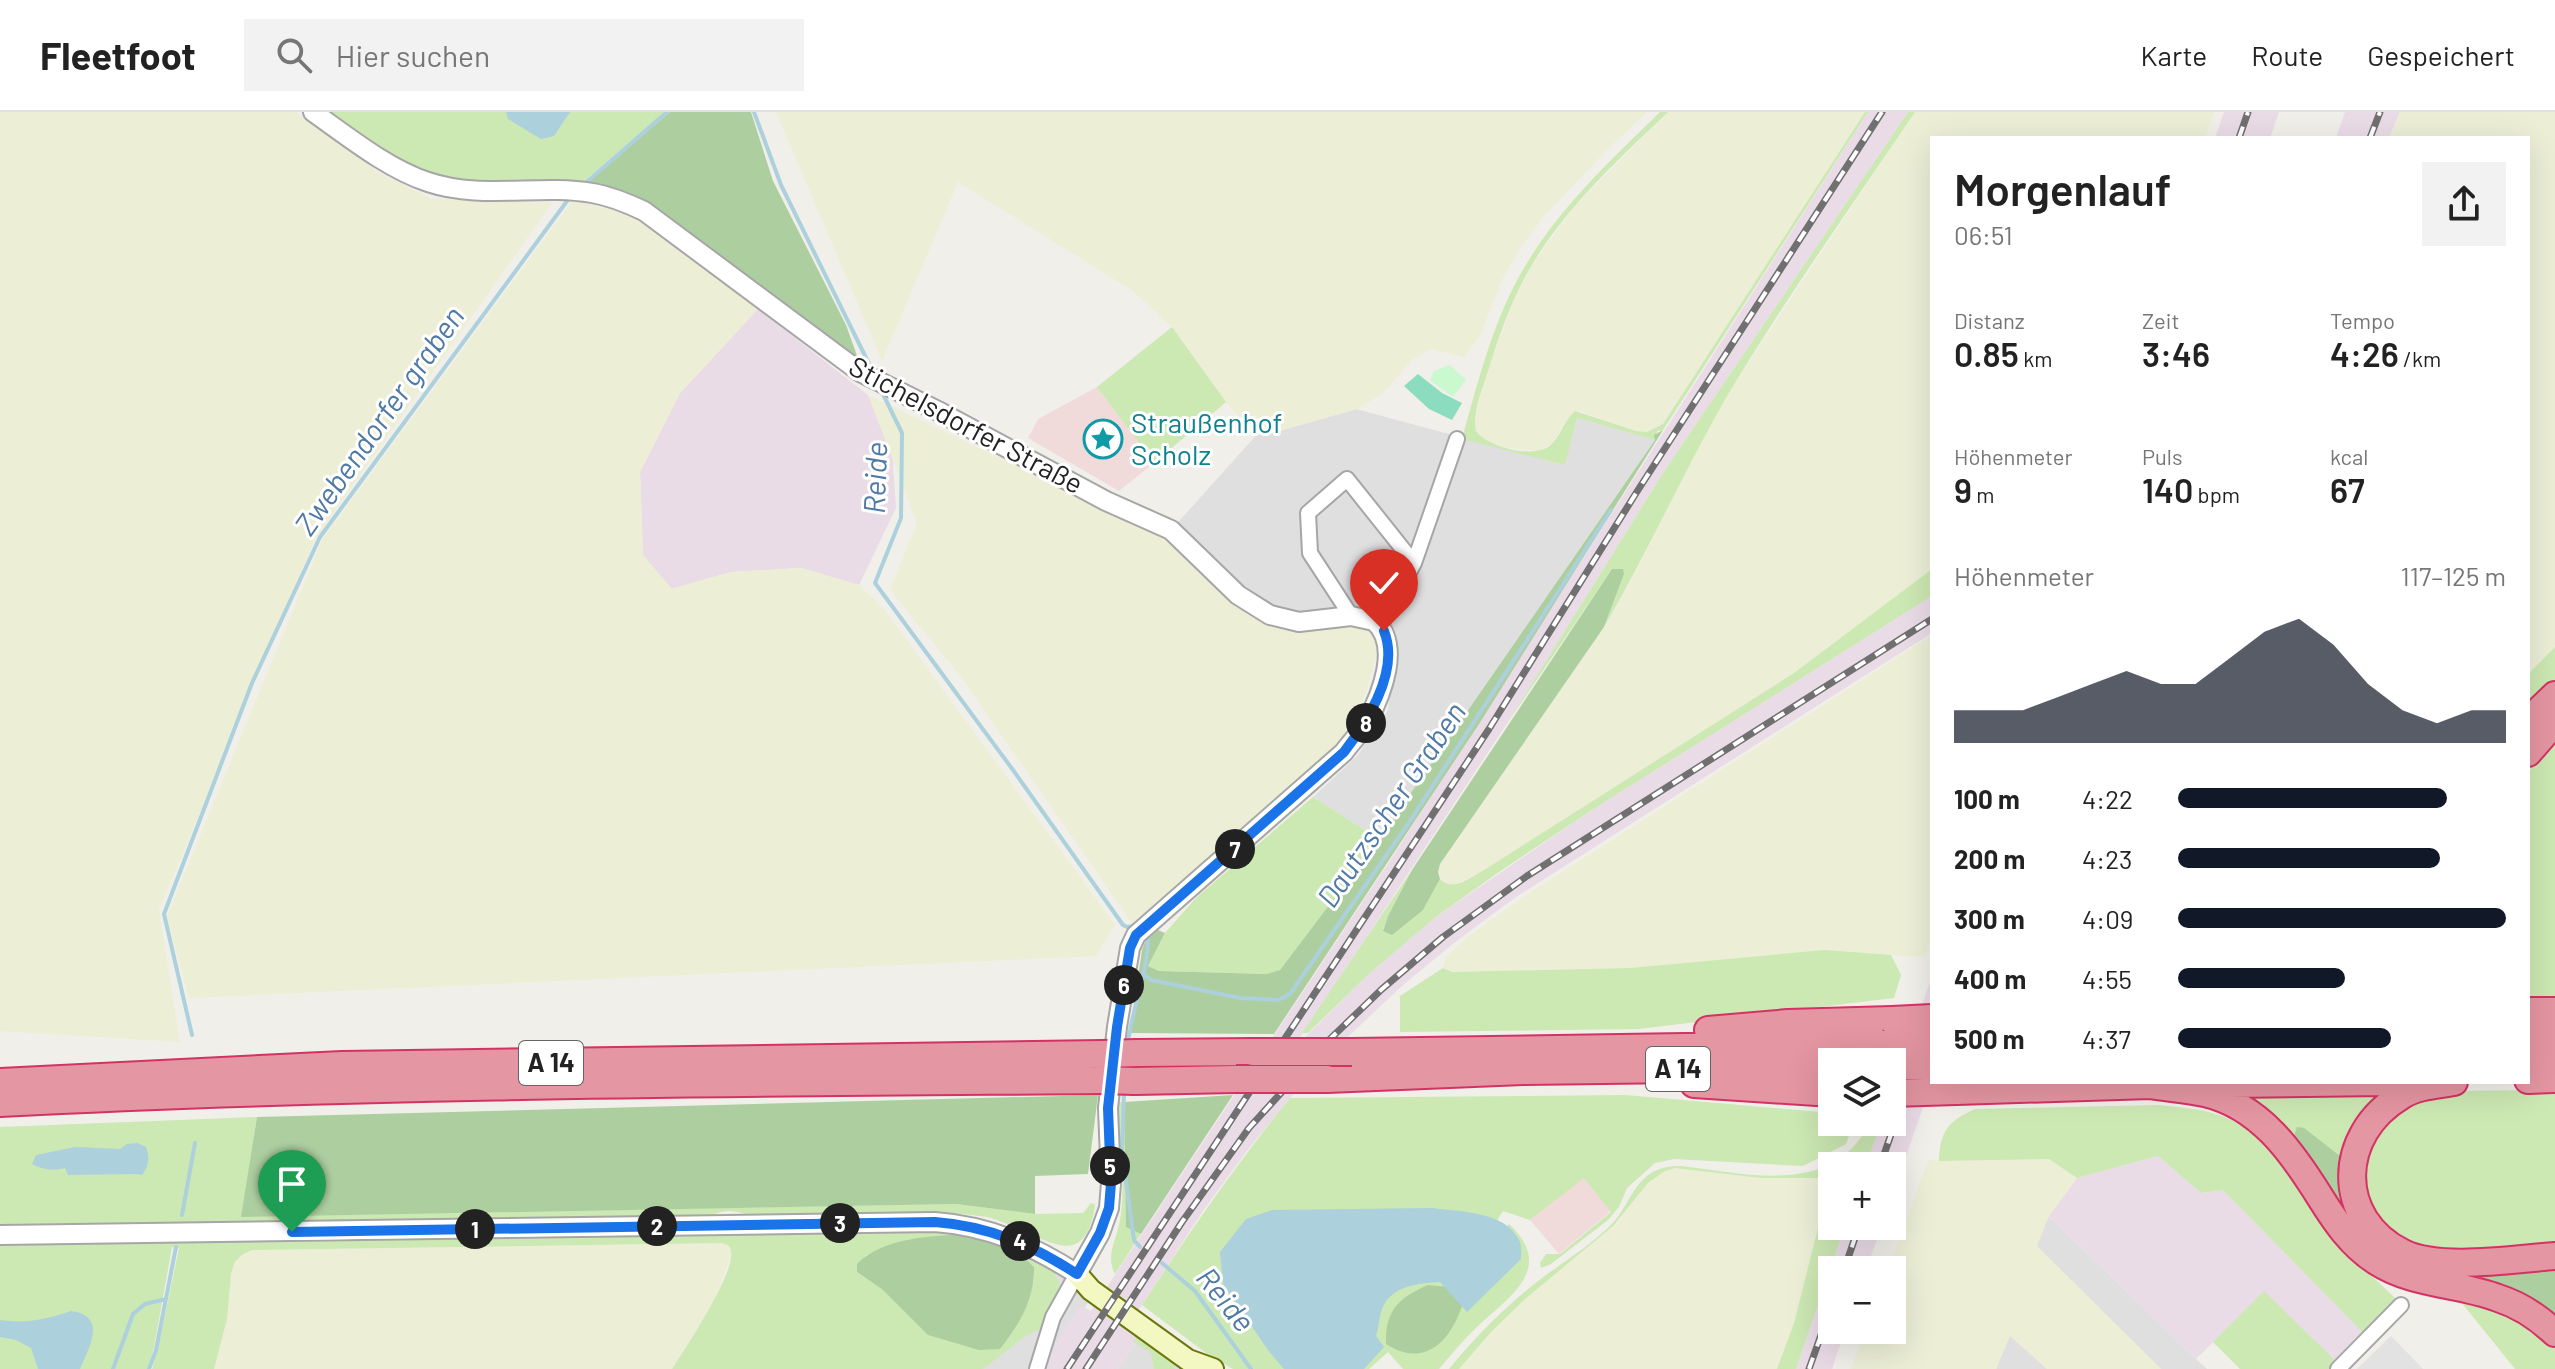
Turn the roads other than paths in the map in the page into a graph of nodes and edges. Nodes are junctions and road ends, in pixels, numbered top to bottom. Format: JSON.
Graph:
{"nodes":[{"id":1,"x":313,"y":112,"type":"edge"},
{"id":2,"x":1457,"y":439,"type":"dead end"},
{"id":3,"x":1414,"y":563,"type":"junction"},
{"id":4,"x":1351,"y":616,"type":"junction"},
{"id":5,"x":1380,"y":626,"type":"junction"},
{"id":6,"x":2555,"y":695,"type":"edge"},
{"id":7,"x":2530,"y":719,"type":"edge"},
{"id":8,"x":2555,"y":722,"type":"edge"},
{"id":9,"x":2530,"y":751,"type":"edge"},
{"id":10,"x":2542,"y":1015,"type":"edge"},
{"id":11,"x":1930,"y":1019,"type":"edge"},
{"id":12,"x":2530,"y":1031,"type":"edge"},
{"id":13,"x":1889,"y":1043,"type":"edge"},
{"id":14,"x":1930,"y":1043,"type":"edge"},
{"id":15,"x":2530,"y":1057,"type":"edge"},
{"id":16,"x":2555,"y":1057,"type":"edge"},
{"id":17,"x":1930,"y":1065,"type":"edge"},
{"id":18,"x":1818,"y":1067,"type":"edge"},
{"id":19,"x":1523,"y":1071,"type":"junction"},
{"id":20,"x":2555,"y":1079,"type":"edge"},
{"id":21,"x":2530,"y":1080,"type":"edge"},
{"id":22,"x":0,"y":1082,"type":"edge"},
{"id":23,"x":2228,"y":1084,"type":"edge"},
{"id":24,"x":2442,"y":1084,"type":"edge"},
{"id":25,"x":2150,"y":1085,"type":"junction"},
{"id":26,"x":1818,"y":1092,"type":"edge"},
{"id":27,"x":1906,"y":1093,"type":"edge"},
{"id":28,"x":0,"y":1103,"type":"edge"},
{"id":29,"x":0,"y":1235,"type":"edge"},
{"id":30,"x":2555,"y":1256,"type":"edge"},
{"id":31,"x":1077,"y":1274,"type":"junction"},
{"id":32,"x":2401,"y":1305,"type":"dead end"},
{"id":33,"x":2555,"y":1333,"type":"edge"},
{"id":34,"x":1210,"y":1367,"type":"edge"},
{"id":35,"x":1037,"y":1369,"type":"edge"},
{"id":36,"x":2338,"y":1369,"type":"edge"}],
"edges":[{"from":1,"to":4,"type":"street","name":"Stichelsdorfer Straße"},
{"from":2,"to":3,"type":"street"},
{"from":3,"to":4,"type":"street"},
{"from":3,"to":5,"type":"street"},
{"from":4,"to":5,"type":"street","name":"Stichelsdorfer Straße"},
{"from":5,"to":31,"type":"street"},
{"from":6,"to":7,"type":"highway"},
{"from":8,"to":9,"type":"highway"},
{"from":10,"to":12,"type":"highway"},
{"from":11,"to":13,"type":"highway","bridge":true},
{"from":13,"to":14,"type":"highway","number":"A 14","bridge":true},
{"from":13,"to":17,"type":"highway","number":"A 14","bridge":true},
{"from":13,"to":22,"type":"highway","number":"A 14","bridge":true},
{"from":15,"to":16,"type":"highway"},
{"from":18,"to":19,"type":"highway","number":"A 14"},
{"from":19,"to":26,"type":"highway"},
{"from":19,"to":28,"type":"highway","number":"A 14","bridge":true},
{"from":20,"to":21,"type":"highway"},
{"from":23,"to":25,"type":"highway"},
{"from":24,"to":30,"type":"highway"},
{"from":25,"to":27,"type":"highway","bridge":true},
{"from":25,"to":33,"type":"highway"},
{"from":29,"to":31,"type":"street"},
{"from":31,"to":34,"type":"main road"},
{"from":31,"to":35,"type":"street"},
{"from":32,"to":36,"type":"street"}]}
